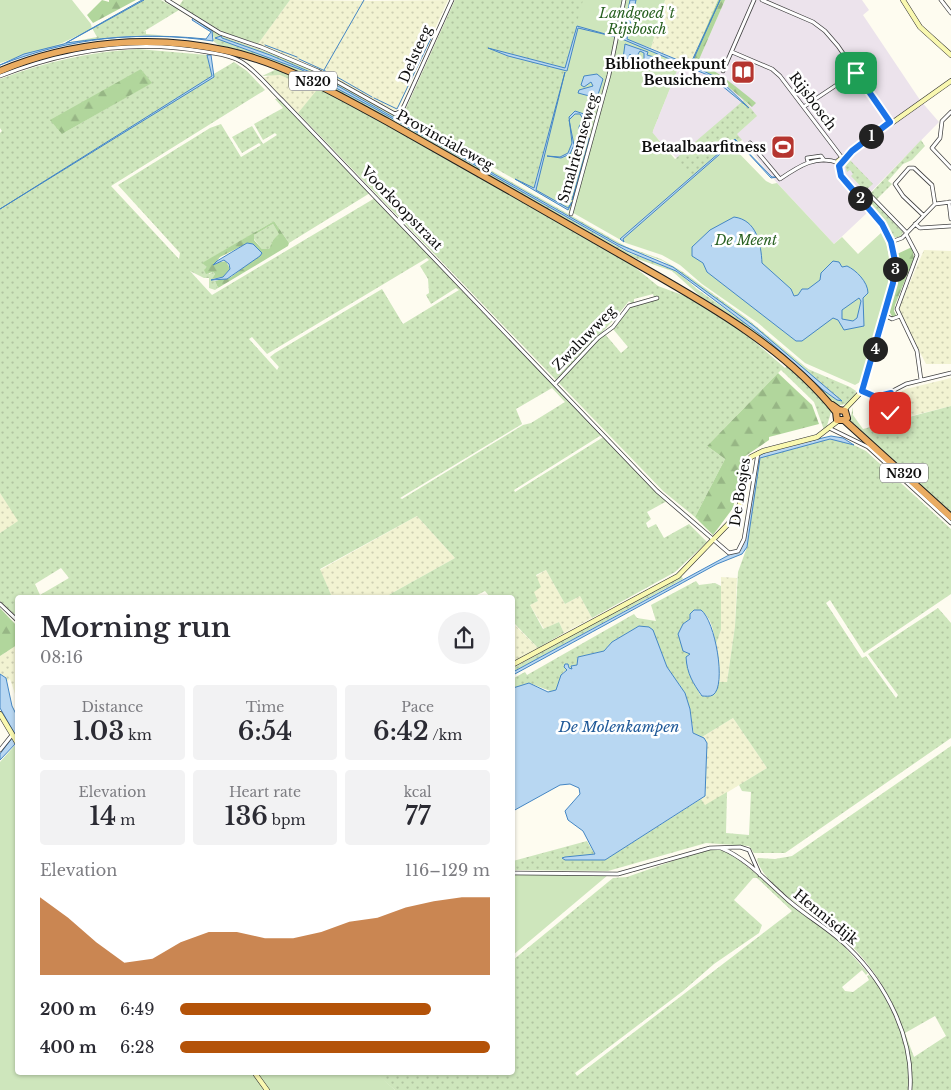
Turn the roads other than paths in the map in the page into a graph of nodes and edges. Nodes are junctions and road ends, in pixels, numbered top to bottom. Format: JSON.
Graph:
{"nodes":[{"id":1,"x":167,"y":0,"type":"edge"},
{"id":2,"x":452,"y":0,"type":"edge"},
{"id":3,"x":624,"y":0,"type":"edge"},
{"id":4,"x":754,"y":0,"type":"edge"},
{"id":5,"x":762,"y":0,"type":"edge"},
{"id":6,"x":903,"y":0,"type":"edge"},
{"id":7,"x":941,"y":0,"type":"edge"},
{"id":8,"x":951,"y":13,"type":"edge"},
{"id":9,"x":732,"y":52,"type":"junction"},
{"id":10,"x":951,"y":55,"type":"edge"},
{"id":11,"x":723,"y":70,"type":"dead end"},
{"id":12,"x":4,"y":71,"type":"edge"},
{"id":13,"x":856,"y":72,"type":"junction"},
{"id":14,"x":0,"y":76,"type":"edge"},
{"id":15,"x":951,"y":81,"type":"edge"},
{"id":16,"x":805,"y":106,"type":"junction"},
{"id":17,"x":951,"y":112,"type":"edge"},
{"id":18,"x":890,"y":122,"type":"junction"},
{"id":19,"x":750,"y":143,"type":"dead end"},
{"id":20,"x":840,"y":160,"type":"junction"},
{"id":21,"x":951,"y":168,"type":"edge"},
{"id":22,"x":872,"y":197,"type":"dead end"},
{"id":23,"x":950,"y":202,"type":"edge"},
{"id":24,"x":935,"y":204,"type":"junction"},
{"id":25,"x":571,"y":214,"type":"dead end"},
{"id":26,"x":923,"y":215,"type":"junction"},
{"id":27,"x":951,"y":219,"type":"edge"},
{"id":28,"x":915,"y":224,"type":"junction"},
{"id":29,"x":951,"y":226,"type":"edge"},
{"id":30,"x":906,"y":234,"type":"junction"},
{"id":31,"x":891,"y":242,"type":"junction"},
{"id":32,"x":656,"y":298,"type":"dead end"},
{"id":33,"x":884,"y":314,"type":"junction"},
{"id":34,"x":900,"y":316,"type":"junction"},
{"id":35,"x":951,"y":373,"type":"edge"},
{"id":36,"x":921,"y":380,"type":"junction"},
{"id":37,"x":555,"y":384,"type":"junction"},
{"id":38,"x":862,"y":391,"type":"junction"},
{"id":39,"x":891,"y":393,"type":"junction"},
{"id":40,"x":841,"y":415,"type":"junction"},
{"id":41,"x":872,"y":421,"type":"dead end"},
{"id":42,"x":829,"y":428,"type":"junction"},
{"id":43,"x":758,"y":453,"type":"junction"},
{"id":44,"x":951,"y":516,"type":"edge"},
{"id":45,"x":951,"y":524,"type":"edge"},
{"id":46,"x":714,"y":541,"type":"junction"},
{"id":47,"x":0,"y":604,"type":"edge"},
{"id":48,"x":15,"y":617,"type":"edge"},
{"id":49,"x":515,"y":663,"type":"edge"},
{"id":50,"x":0,"y":714,"type":"edge"},
{"id":51,"x":12,"y":736,"type":"junction"},
{"id":52,"x":15,"y":740,"type":"edge"},
{"id":53,"x":0,"y":750,"type":"edge"},
{"id":54,"x":721,"y":848,"type":"junction"},
{"id":55,"x":515,"y":872,"type":"edge"},
{"id":56,"x":760,"y":876,"type":"junction"},
{"id":57,"x":256,"y":1075,"type":"edge"},
{"id":58,"x":267,"y":1090,"type":"edge"},
{"id":59,"x":910,"y":1090,"type":"edge"}],
"edges":[{"from":1,"to":2,"type":"street","name":"Delsteeg"},
{"from":3,"to":25,"type":"street","name":"Smalriemseweg"},
{"from":4,"to":9,"type":"street"},
{"from":5,"to":13,"type":"street"},
{"from":6,"to":10,"type":"street"},
{"from":7,"to":8,"type":"street"},
{"from":9,"to":11,"type":"street"},
{"from":9,"to":16,"type":"street","name":"Rijsbosch"},
{"from":12,"to":14,"type":"street","name":"Provincialeweg"},
{"from":12,"to":37,"type":"street","name":"Voorkoopstraat"},
{"from":12,"to":40,"type":"highway","name":"Provincialeweg","number":"N320"},
{"from":13,"to":16,"type":"street"},
{"from":13,"to":18,"type":"street"},
{"from":15,"to":18,"type":"street"},
{"from":16,"to":20,"type":"street","name":"Rijsbosch"},
{"from":17,"to":21,"type":"street"},
{"from":18,"to":20,"type":"street"},
{"from":19,"to":20,"type":"street"},
{"from":20,"to":31,"type":"street"},
{"from":22,"to":30,"type":"street"},
{"from":23,"to":24,"type":"street"},
{"from":23,"to":27,"type":"street"},
{"from":24,"to":26,"type":"street"},
{"from":24,"to":26,"type":"street"},
{"from":26,"to":28,"type":"street"},
{"from":28,"to":29,"type":"street"},
{"from":28,"to":30,"type":"street"},
{"from":30,"to":31,"type":"street"},
{"from":30,"to":34,"type":"street"},
{"from":31,"to":33,"type":"street"},
{"from":32,"to":37,"type":"street","name":"Zwaluwweg"},
{"from":33,"to":34,"type":"street"},
{"from":33,"to":38,"type":"street"},
{"from":34,"to":36,"type":"street"},
{"from":35,"to":36,"type":"street"},
{"from":36,"to":39,"type":"street"},
{"from":37,"to":46,"type":"street","name":"Voorkoopstraat"},
{"from":38,"to":39,"type":"street"},
{"from":38,"to":40,"type":"street","name":"De Bosjes"},
{"from":39,"to":41,"type":"street"},
{"from":40,"to":42,"type":"street","name":"De Bosjes"},
{"from":40,"to":44,"type":"highway","name":"Provincialeweg","number":"N320"},
{"from":42,"to":43,"type":"street","name":"De Bosjes"},
{"from":42,"to":45,"type":"street"},
{"from":43,"to":46,"type":"street"},
{"from":43,"to":46,"type":"street","name":"De Bosjes"},
{"from":46,"to":49,"type":"street"},
{"from":47,"to":48,"type":"street"},
{"from":50,"to":51,"type":"street"},
{"from":51,"to":52,"type":"street"},
{"from":51,"to":53,"type":"street"},
{"from":54,"to":55,"type":"street","name":"Hennisdijk"},
{"from":54,"to":56,"type":"street","name":"Hennisdijk"},
{"from":54,"to":56,"type":"street","name":"Hennisdijk"},
{"from":56,"to":59,"type":"street","name":"Hennisdijk"},
{"from":57,"to":58,"type":"street"}]}
